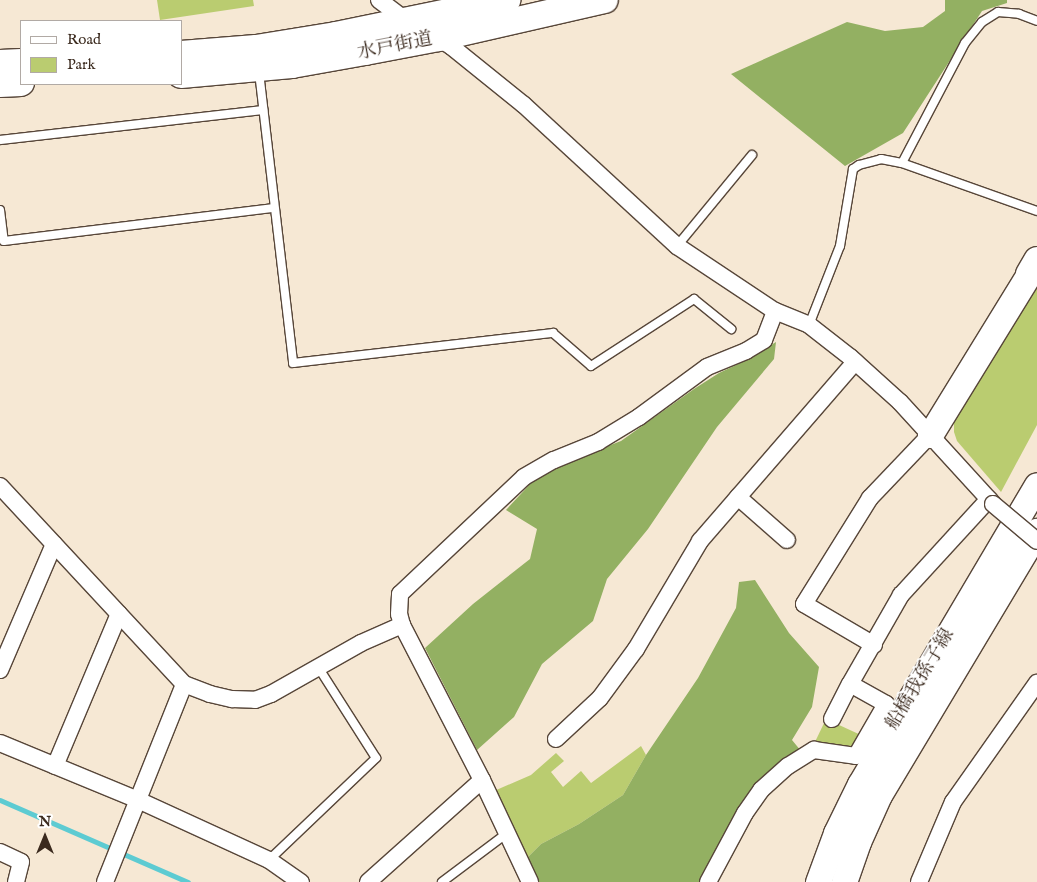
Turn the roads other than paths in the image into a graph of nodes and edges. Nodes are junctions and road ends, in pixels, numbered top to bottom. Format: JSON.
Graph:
{"nodes":[{"id":1,"x":379,"y":0,"type":"edge"},
{"id":2,"x":506,"y":0,"type":"edge"},
{"id":3,"x":605,"y":0,"type":"edge"},
{"id":4,"x":1037,"y":21,"type":"edge"},
{"id":5,"x":407,"y":22,"type":"junction"},
{"id":6,"x":439,"y":38,"type":"junction"},
{"id":7,"x":182,"y":54,"type":"edge"},
{"id":8,"x":257,"y":58,"type":"junction"},
{"id":9,"x":20,"y":62,"type":"edge"},
{"id":10,"x":0,"y":63,"type":"edge"},
{"id":11,"x":182,"y":75,"type":"edge"},
{"id":12,"x":20,"y":83,"type":"edge"},
{"id":13,"x":0,"y":84,"type":"edge"},
{"id":14,"x":263,"y":110,"type":"junction"},
{"id":15,"x":0,"y":140,"type":"edge"},
{"id":16,"x":752,"y":155,"type":"dead end"},
{"id":17,"x":902,"y":163,"type":"junction"},
{"id":18,"x":274,"y":208,"type":"junction"},
{"id":19,"x":0,"y":210,"type":"edge"},
{"id":20,"x":1037,"y":211,"type":"edge"},
{"id":21,"x":677,"y":246,"type":"junction"},
{"id":22,"x":1034,"y":268,"type":"edge"},
{"id":23,"x":775,"y":311,"type":"junction"},
{"id":24,"x":809,"y":325,"type":"junction"},
{"id":25,"x":731,"y":328,"type":"dead end"},
{"id":26,"x":855,"y":362,"type":"junction"},
{"id":27,"x":930,"y":435,"type":"junction"},
{"id":28,"x":1037,"y":474,"type":"edge"},
{"id":29,"x":0,"y":486,"type":"edge"},
{"id":30,"x":1031,"y":494,"type":"edge"},
{"id":31,"x":738,"y":496,"type":"junction"},
{"id":32,"x":991,"y":502,"type":"junction"},
{"id":33,"x":1037,"y":531,"type":"edge"},
{"id":34,"x":787,"y":540,"type":"dead end"},
{"id":35,"x":1037,"y":541,"type":"edge"},
{"id":36,"x":54,"y":544,"type":"junction"},
{"id":37,"x":119,"y":614,"type":"junction"},
{"id":38,"x":402,"y":625,"type":"junction"},
{"id":39,"x":874,"y":645,"type":"junction"},
{"id":40,"x":317,"y":666,"type":"junction"},
{"id":41,"x":0,"y":670,"type":"edge"},
{"id":42,"x":1037,"y":683,"type":"edge"},
{"id":43,"x":184,"y":684,"type":"junction"},
{"id":44,"x":850,"y":684,"type":"junction"},
{"id":45,"x":895,"y":707,"type":"junction"},
{"id":46,"x":832,"y":719,"type":"dead end"},
{"id":47,"x":556,"y":739,"type":"dead end"},
{"id":48,"x":0,"y":742,"type":"edge"},
{"id":49,"x":56,"y":766,"type":"junction"},
{"id":50,"x":482,"y":780,"type":"junction"},
{"id":51,"x":138,"y":800,"type":"junction"},
{"id":52,"x":506,"y":834,"type":"junction"},
{"id":53,"x":0,"y":852,"type":"edge"},
{"id":54,"x":269,"y":860,"type":"junction"},
{"id":55,"x":16,"y":882,"type":"edge"},
{"id":56,"x":105,"y":882,"type":"edge"},
{"id":57,"x":301,"y":882,"type":"edge"},
{"id":58,"x":368,"y":882,"type":"edge"},
{"id":59,"x":442,"y":882,"type":"edge"},
{"id":60,"x":530,"y":882,"type":"edge"},
{"id":61,"x":708,"y":882,"type":"edge"},
{"id":62,"x":818,"y":882,"type":"edge"},
{"id":63,"x":844,"y":882,"type":"edge"},
{"id":64,"x":919,"y":882,"type":"edge"}],
"edges":[{"from":1,"to":5,"type":"street"},
{"from":2,"to":5,"type":"highway","name":"水戸街道"},
{"from":3,"to":6,"type":"highway","name":"水戸街道"},
{"from":4,"to":17,"type":"lane"},
{"from":5,"to":6,"type":"street"},
{"from":5,"to":8,"type":"highway","name":"水戸街道"},
{"from":6,"to":8,"type":"highway","name":"水戸街道"},
{"from":6,"to":21,"type":"street"},
{"from":7,"to":8,"type":"highway","name":"水戸街道"},
{"from":8,"to":11,"type":"highway","name":"水戸街道"},
{"from":8,"to":14,"type":"lane"},
{"from":9,"to":10,"type":"highway"},
{"from":12,"to":13,"type":"highway"},
{"from":14,"to":15,"type":"lane"},
{"from":14,"to":18,"type":"lane"},
{"from":16,"to":21,"type":"lane"},
{"from":17,"to":20,"type":"lane"},
{"from":17,"to":24,"type":"lane"},
{"from":18,"to":19,"type":"lane"},
{"from":18,"to":25,"type":"lane"},
{"from":21,"to":23,"type":"street"},
{"from":22,"to":27,"type":"main road"},
{"from":23,"to":24,"type":"street"},
{"from":23,"to":38,"type":"street"},
{"from":24,"to":26,"type":"street"},
{"from":26,"to":27,"type":"street"},
{"from":26,"to":31,"type":"street"},
{"from":27,"to":32,"type":"street"},
{"from":27,"to":39,"type":"street"},
{"from":28,"to":30,"type":"main road","name":"船橋我孫子線"},
{"from":29,"to":36,"type":"street"},
{"from":30,"to":45,"type":"main road","name":"船橋我孫子線"},
{"from":31,"to":34,"type":"street"},
{"from":31,"to":47,"type":"street"},
{"from":32,"to":35,"type":"street","bridge":true},
{"from":32,"to":39,"type":"street"},
{"from":33,"to":63,"type":"main road","name":"船橋我孫子線"},
{"from":36,"to":37,"type":"street"},
{"from":36,"to":41,"type":"street"},
{"from":37,"to":43,"type":"street"},
{"from":37,"to":49,"type":"street"},
{"from":38,"to":40,"type":"street"},
{"from":38,"to":50,"type":"street"},
{"from":39,"to":44,"type":"street"},
{"from":40,"to":43,"type":"street"},
{"from":40,"to":54,"type":"lane"},
{"from":42,"to":64,"type":"street"},
{"from":43,"to":51,"type":"street"},
{"from":44,"to":45,"type":"street"},
{"from":44,"to":46,"type":"street"},
{"from":45,"to":61,"type":"street"},
{"from":45,"to":62,"type":"main road","name":"船橋我孫子線"},
{"from":48,"to":49,"type":"street"},
{"from":49,"to":51,"type":"street"},
{"from":50,"to":52,"type":"street"},
{"from":50,"to":58,"type":"street"},
{"from":51,"to":54,"type":"street"},
{"from":51,"to":56,"type":"street"},
{"from":52,"to":59,"type":"lane"},
{"from":52,"to":60,"type":"street"},
{"from":53,"to":55,"type":"street"},
{"from":54,"to":57,"type":"street"}]}
